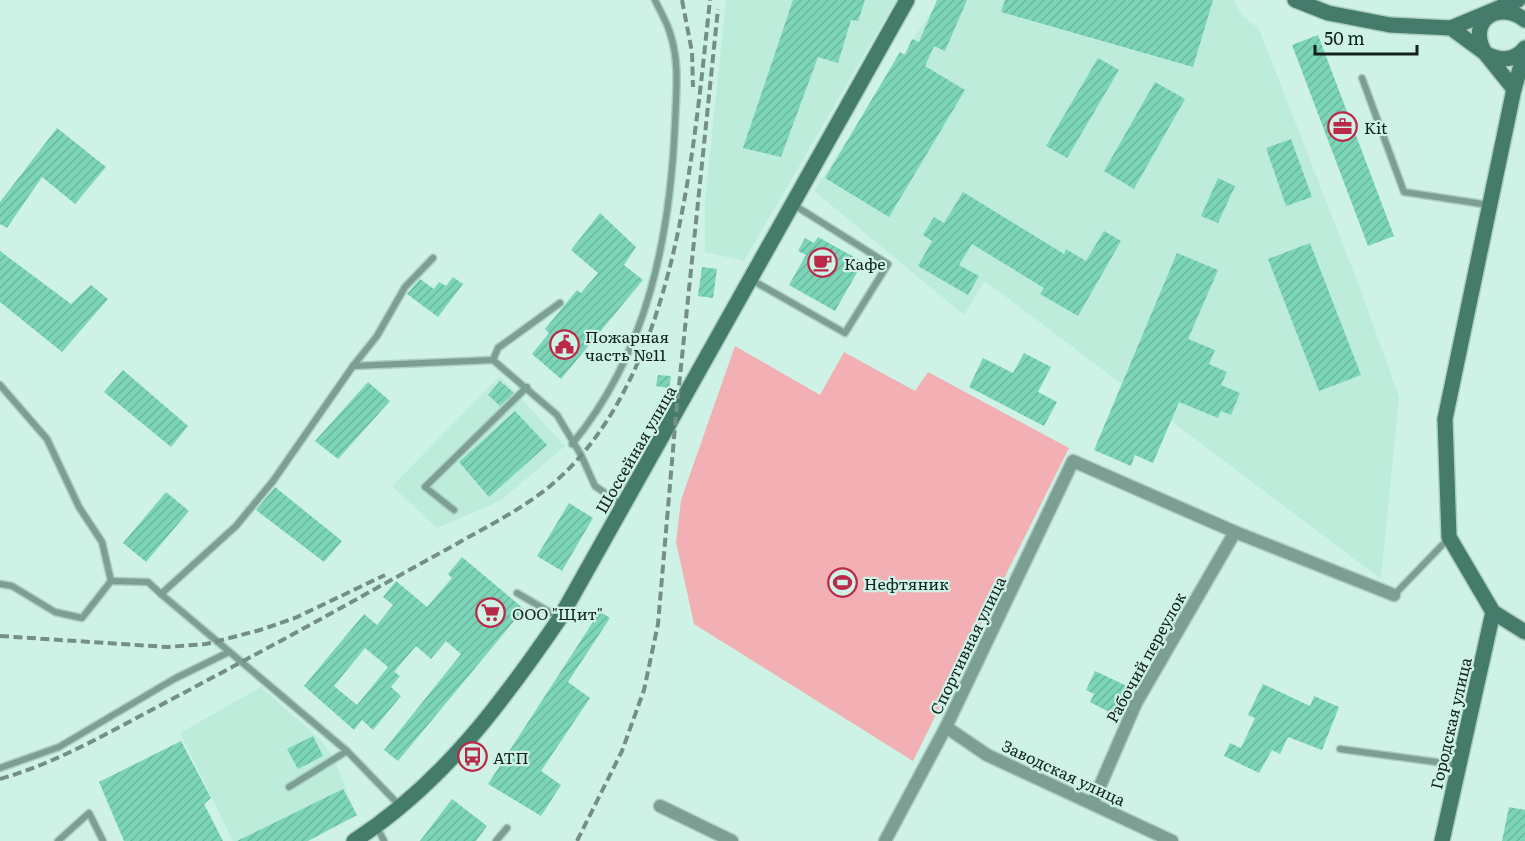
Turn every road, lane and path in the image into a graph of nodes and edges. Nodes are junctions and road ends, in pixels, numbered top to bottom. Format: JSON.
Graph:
{"nodes":[{"id":1,"x":655,"y":0,"type":"edge"},
{"id":2,"x":907,"y":0,"type":"edge"},
{"id":3,"x":1295,"y":0,"type":"edge"},
{"id":4,"x":1518,"y":0,"type":"edge"},
{"id":5,"x":1495,"y":10,"type":"junction"},
{"id":6,"x":1525,"y":20,"type":"edge"},
{"id":7,"x":1451,"y":28,"type":"junction"},
{"id":8,"x":1525,"y":48,"type":"edge"},
{"id":9,"x":1525,"y":52,"type":"edge"},
{"id":10,"x":1485,"y":53,"type":"junction"},
{"id":11,"x":1362,"y":78,"type":"dead end"},
{"id":12,"x":1514,"y":89,"type":"junction"},
{"id":13,"x":792,"y":203,"type":"junction"},
{"id":14,"x":1489,"y":205,"type":"junction"},
{"id":15,"x":433,"y":258,"type":"dead end"},
{"id":16,"x":749,"y":279,"type":"junction"},
{"id":17,"x":560,"y":303,"type":"dead end"},
{"id":18,"x":493,"y":360,"type":"junction"},
{"id":19,"x":353,"y":366,"type":"junction"},
{"id":20,"x":0,"y":384,"type":"edge"},
{"id":21,"x":527,"y":387,"type":"junction"},
{"id":22,"x":572,"y":444,"type":"junction"},
{"id":23,"x":623,"y":505,"type":"junction"},
{"id":24,"x":454,"y":510,"type":"dead end"},
{"id":25,"x":1234,"y":532,"type":"junction"},
{"id":26,"x":1449,"y":537,"type":"junction"},
{"id":27,"x":111,"y":581,"type":"junction"},
{"id":28,"x":0,"y":584,"type":"edge"},
{"id":29,"x":517,"y":593,"type":"dead end"},
{"id":30,"x":161,"y":594,"type":"junction"},
{"id":31,"x":1394,"y":596,"type":"joint"},
{"id":32,"x":1493,"y":612,"type":"junction"},
{"id":33,"x":560,"y":618,"type":"junction"},
{"id":34,"x":1525,"y":632,"type":"edge"},
{"id":35,"x":229,"y":652,"type":"junction"},
{"id":36,"x":946,"y":727,"type":"junction"},
{"id":37,"x":1340,"y":749,"type":"dead end"},
{"id":38,"x":347,"y":751,"type":"junction"},
{"id":39,"x":1459,"y":765,"type":"junction"},
{"id":40,"x":0,"y":768,"type":"edge"},
{"id":41,"x":289,"y":787,"type":"dead end"},
{"id":42,"x":1093,"y":802,"type":"junction"},
{"id":43,"x":660,"y":806,"type":"dead end"},
{"id":44,"x":402,"y":808,"type":"junction"},
{"id":45,"x":376,"y":827,"type":"junction"},
{"id":46,"x":507,"y":828,"type":"dead end"},
{"id":47,"x":58,"y":841,"type":"edge"},
{"id":48,"x":103,"y":841,"type":"edge"},
{"id":49,"x":354,"y":841,"type":"edge"},
{"id":50,"x":384,"y":841,"type":"edge"},
{"id":51,"x":496,"y":841,"type":"edge"},
{"id":52,"x":732,"y":841,"type":"edge"},
{"id":53,"x":885,"y":841,"type":"edge"},
{"id":54,"x":1172,"y":841,"type":"edge"},
{"id":55,"x":1442,"y":841,"type":"edge"}],
"edges":[{"from":1,"to":22,"type":"lane"},
{"from":2,"to":13,"type":"main road","name":"Шоссейная улица"},
{"from":3,"to":7,"type":"main road"},
{"from":4,"to":5,"type":"main road"},
{"from":5,"to":6,"type":"main road"},
{"from":5,"to":7,"type":"main road"},
{"from":5,"to":10,"type":"main road"},
{"from":7,"to":10,"type":"main road"},
{"from":8,"to":10,"type":"main road"},
{"from":9,"to":12,"type":"main road"},
{"from":10,"to":12,"type":"main road"},
{"from":11,"to":14,"type":"lane"},
{"from":12,"to":14,"type":"main road"},
{"from":13,"to":16,"type":"main road","name":"Шоссейная улица"},
{"from":13,"to":16,"type":"lane"},
{"from":14,"to":26,"type":"main road"},
{"from":15,"to":19,"type":"lane"},
{"from":16,"to":23,"type":"main road","name":"Шоссейная улица"},
{"from":17,"to":18,"type":"lane"},
{"from":18,"to":19,"type":"lane"},
{"from":18,"to":21,"type":"lane"},
{"from":19,"to":30,"type":"lane"},
{"from":20,"to":27,"type":"lane"},
{"from":21,"to":22,"type":"lane"},
{"from":21,"to":24,"type":"lane"},
{"from":22,"to":23,"type":"lane"},
{"from":23,"to":33,"type":"main road","name":"Шоссейная улица"},
{"from":25,"to":31,"type":"street"},
{"from":25,"to":36,"type":"street","name":"Спортивная улица"},
{"from":25,"to":42,"type":"street","name":"Рабочий переулок"},
{"from":26,"to":31,"type":"lane"},
{"from":26,"to":32,"type":"main road"},
{"from":27,"to":28,"type":"lane"},
{"from":27,"to":30,"type":"lane"},
{"from":29,"to":33,"type":"lane"},
{"from":30,"to":35,"type":"lane"},
{"from":32,"to":34,"type":"main road"},
{"from":32,"to":39,"type":"main road","name":"Городская улица"},
{"from":33,"to":44,"type":"main road","name":"Шоссейная улица"},
{"from":35,"to":38,"type":"lane"},
{"from":35,"to":40,"type":"lane"},
{"from":36,"to":42,"type":"street","name":"Заводская улица"},
{"from":36,"to":53,"type":"street","name":"Спортивная улица"},
{"from":37,"to":39,"type":"lane"},
{"from":38,"to":41,"type":"lane"},
{"from":38,"to":44,"type":"lane"},
{"from":39,"to":55,"type":"main road","name":"Городская улица"},
{"from":42,"to":54,"type":"street","name":"Заводская улица"},
{"from":43,"to":52,"type":"street"},
{"from":44,"to":45,"type":"main road","name":"Шоссейная улица"},
{"from":45,"to":49,"type":"main road","name":"Шоссейная улица"},
{"from":45,"to":50,"type":"lane"},
{"from":46,"to":51,"type":"lane"},
{"from":47,"to":48,"type":"lane"}]}
